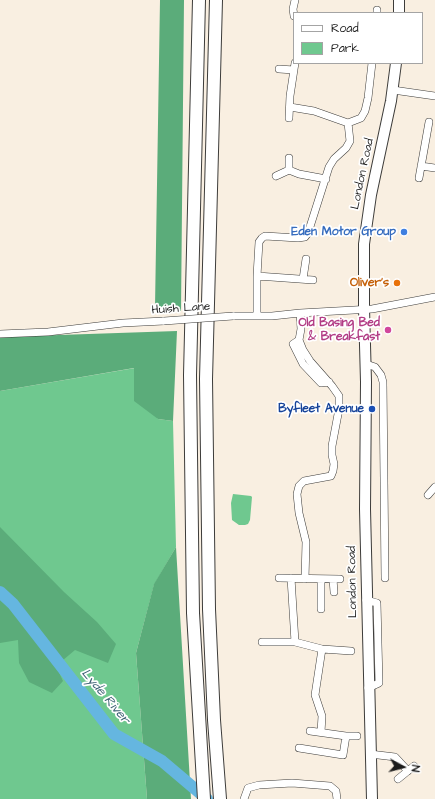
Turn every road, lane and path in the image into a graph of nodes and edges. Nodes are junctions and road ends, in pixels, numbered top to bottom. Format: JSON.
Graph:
{"nodes":[{"id":1,"x":199,"y":0,"type":"edge"},
{"id":2,"x":216,"y":0,"type":"edge"},
{"id":3,"x":295,"y":0,"type":"edge"},
{"id":4,"x":399,"y":0,"type":"edge"},
{"id":5,"x":293,"y":12,"type":"edge"},
{"id":6,"x":399,"y":12,"type":"edge"},
{"id":7,"x":372,"y":64,"type":"edge"},
{"id":8,"x":396,"y":64,"type":"edge"},
{"id":9,"x":295,"y":66,"type":"edge"},
{"id":10,"x":279,"y":69,"type":"dead end"},
{"id":11,"x":393,"y":90,"type":"junction"},
{"id":12,"x":435,"y":96,"type":"edge"},
{"id":13,"x":290,"y":107,"type":"junction"},
{"id":14,"x":289,"y":118,"type":"dead end"},
{"id":15,"x":429,"y":122,"type":"dead end"},
{"id":16,"x":348,"y":123,"type":"junction"},
{"id":17,"x":427,"y":135,"type":"junction"},
{"id":18,"x":435,"y":136,"type":"edge"},
{"id":19,"x":289,"y":158,"type":"dead end"},
{"id":20,"x":421,"y":166,"type":"junction"},
{"id":21,"x":435,"y":168,"type":"edge"},
{"id":22,"x":289,"y":170,"type":"junction"},
{"id":23,"x":276,"y":176,"type":"dead end"},
{"id":24,"x":419,"y":178,"type":"dead end"},
{"id":25,"x":326,"y":179,"type":"junction"},
{"id":26,"x":306,"y":259,"type":"dead end"},
{"id":27,"x":257,"y":276,"type":"junction"},
{"id":28,"x":303,"y":279,"type":"junction"},
{"id":29,"x":313,"y":280,"type":"dead end"},
{"id":30,"x":435,"y":297,"type":"edge"},
{"id":31,"x":364,"y":309,"type":"junction"},
{"id":32,"x":300,"y":312,"type":"junction"},
{"id":33,"x":257,"y":316,"type":"junction"},
{"id":34,"x":0,"y":334,"type":"edge"},
{"id":35,"x":366,"y":364,"type":"junction"},
{"id":36,"x":279,"y":578,"type":"dead end"},
{"id":37,"x":291,"y":578,"type":"junction"},
{"id":38,"x":385,"y":578,"type":"dead end"},
{"id":39,"x":305,"y":579,"type":"junction"},
{"id":40,"x":321,"y":579,"type":"junction"},
{"id":41,"x":334,"y":592,"type":"dead end"},
{"id":42,"x":321,"y":609,"type":"dead end"},
{"id":43,"x":262,"y":642,"type":"dead end"},
{"id":44,"x":294,"y":642,"type":"junction"},
{"id":45,"x":322,"y":649,"type":"junction"},
{"id":46,"x":351,"y":651,"type":"dead end"},
{"id":47,"x":310,"y":731,"type":"dead end"},
{"id":48,"x":321,"y":732,"type":"junction"},
{"id":49,"x":346,"y":736,"type":"junction"},
{"id":50,"x":357,"y":736,"type":"dead end"},
{"id":51,"x":299,"y":748,"type":"dead end"},
{"id":52,"x":370,"y":754,"type":"junction"},
{"id":53,"x":398,"y":779,"type":"dead end"},
{"id":54,"x":204,"y":799,"type":"edge"},
{"id":55,"x":220,"y":799,"type":"edge"},
{"id":56,"x":244,"y":799,"type":"edge"},
{"id":57,"x":337,"y":799,"type":"edge"},
{"id":58,"x":372,"y":799,"type":"edge"}],
"edges":[{"from":1,"to":54,"type":"highway"},
{"from":2,"to":55,"type":"highway"},
{"from":3,"to":5,"type":"street"},
{"from":4,"to":6,"type":"main road"},
{"from":7,"to":16,"type":"street"},
{"from":8,"to":11,"type":"main road","name":"London Road"},
{"from":9,"to":10,"type":"street"},
{"from":9,"to":13,"type":"street"},
{"from":11,"to":12,"type":"street"},
{"from":11,"to":31,"type":"main road","name":"London Road"},
{"from":13,"to":14,"type":"street"},
{"from":13,"to":16,"type":"street"},
{"from":15,"to":17,"type":"street"},
{"from":16,"to":25,"type":"street"},
{"from":17,"to":18,"type":"street"},
{"from":17,"to":20,"type":"street"},
{"from":19,"to":22,"type":"street"},
{"from":20,"to":21,"type":"street"},
{"from":20,"to":24,"type":"street"},
{"from":22,"to":23,"type":"street"},
{"from":22,"to":25,"type":"street"},
{"from":25,"to":27,"type":"street"},
{"from":26,"to":28,"type":"street"},
{"from":27,"to":28,"type":"street"},
{"from":27,"to":33,"type":"street"},
{"from":28,"to":29,"type":"street"},
{"from":30,"to":31,"type":"street"},
{"from":31,"to":32,"type":"street","name":"Huish Lane"},
{"from":31,"to":35,"type":"main road","name":"London Road"},
{"from":32,"to":33,"type":"street","name":"Huish Lane"},
{"from":32,"to":39,"type":"street"},
{"from":33,"to":34,"type":"street","name":"Huish Lane","bridge":true},
{"from":35,"to":38,"type":"street"},
{"from":35,"to":52,"type":"main road","name":"London Road"},
{"from":36,"to":37,"type":"street"},
{"from":37,"to":39,"type":"street"},
{"from":37,"to":44,"type":"street"},
{"from":39,"to":40,"type":"street"},
{"from":40,"to":41,"type":"street"},
{"from":40,"to":42,"type":"street"},
{"from":43,"to":44,"type":"street"},
{"from":44,"to":45,"type":"street"},
{"from":45,"to":46,"type":"street"},
{"from":45,"to":48,"type":"street"},
{"from":47,"to":48,"type":"street"},
{"from":48,"to":49,"type":"street"},
{"from":49,"to":50,"type":"street"},
{"from":49,"to":51,"type":"street"},
{"from":52,"to":53,"type":"street"},
{"from":52,"to":58,"type":"main road","name":"London Road"},
{"from":56,"to":57,"type":"street"}]}
